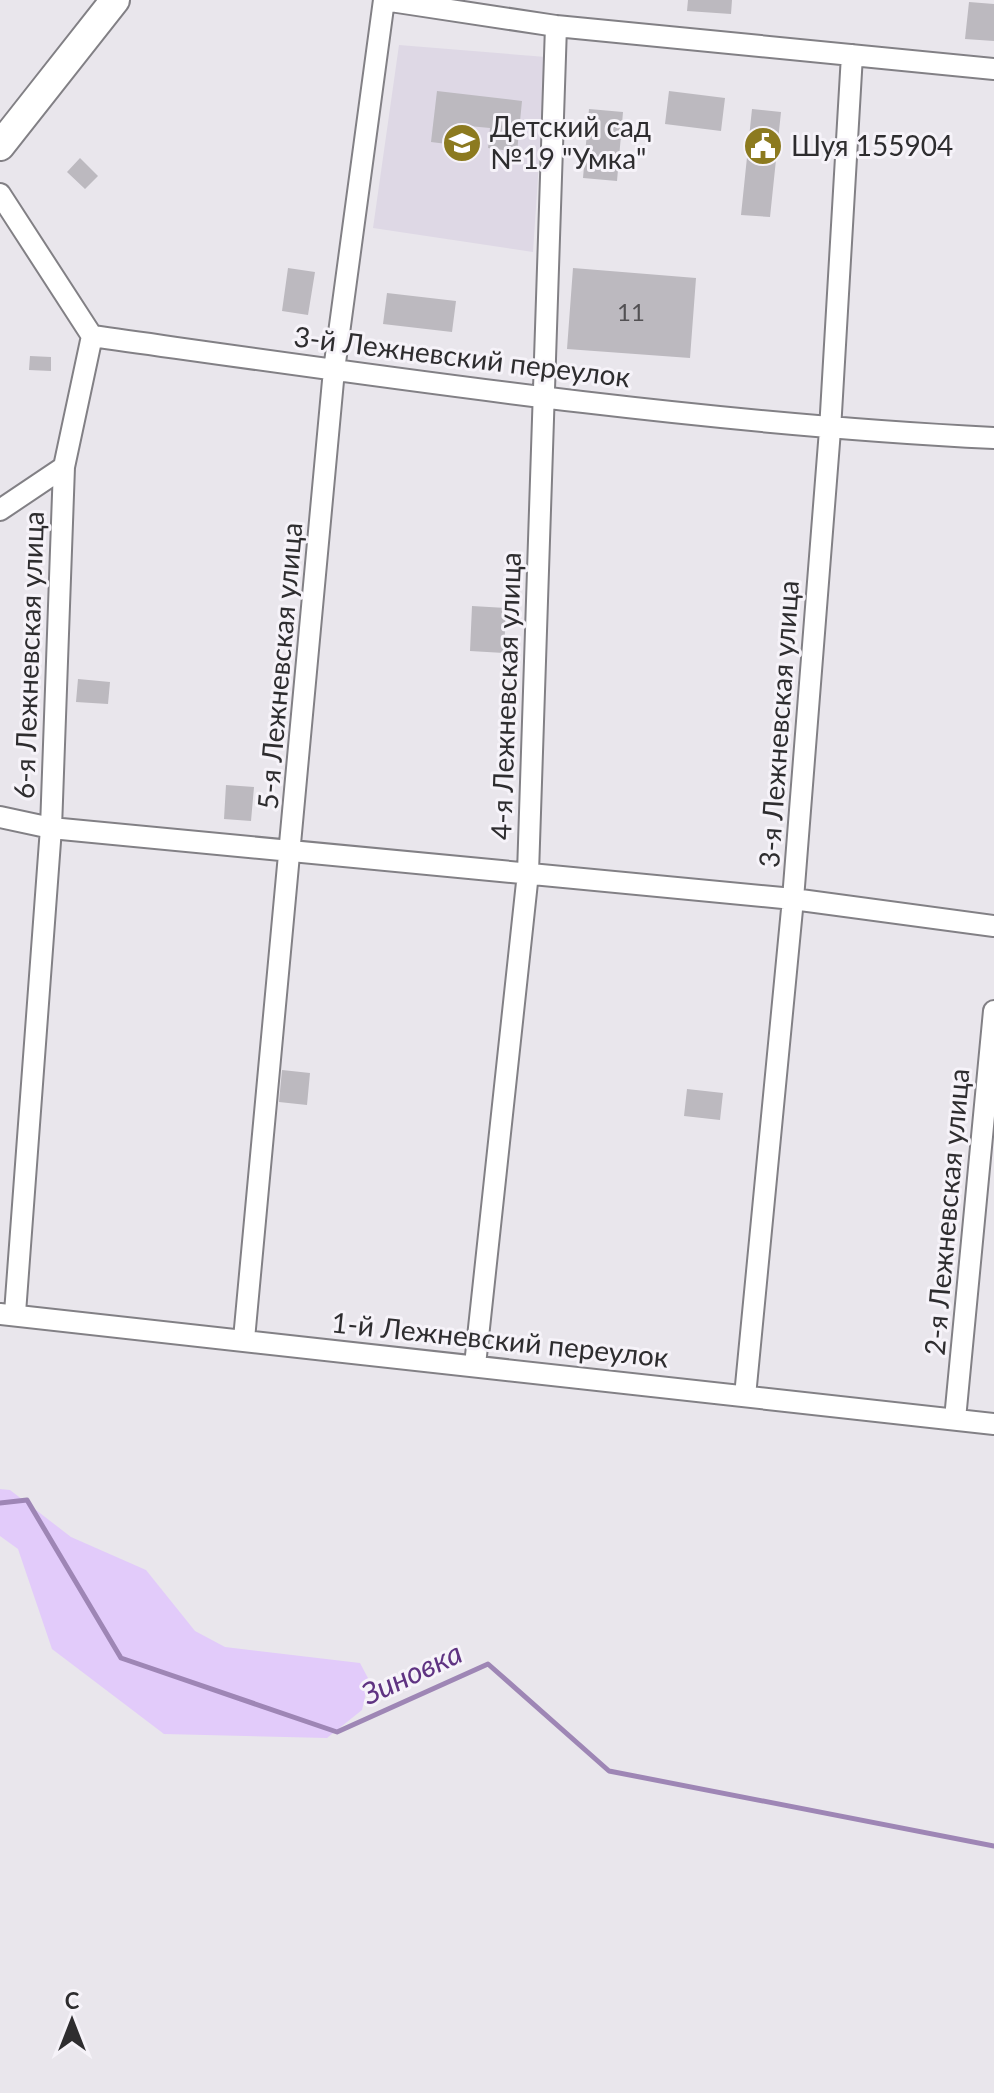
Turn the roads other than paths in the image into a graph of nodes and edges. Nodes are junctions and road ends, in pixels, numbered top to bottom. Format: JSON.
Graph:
{"nodes":[{"id":1,"x":115,"y":0,"type":"edge"},
{"id":2,"x":384,"y":0,"type":"edge"},
{"id":3,"x":556,"y":26,"type":"junction"},
{"id":4,"x":852,"y":55,"type":"junction"},
{"id":5,"x":994,"y":69,"type":"edge"},
{"id":6,"x":0,"y":146,"type":"edge"},
{"id":7,"x":0,"y":194,"type":"edge"},
{"id":8,"x":92,"y":336,"type":"junction"},
{"id":9,"x":334,"y":370,"type":"junction"},
{"id":10,"x":545,"y":398,"type":"junction"},
{"id":11,"x":830,"y":430,"type":"junction"},
{"id":12,"x":994,"y":438,"type":"edge"},
{"id":13,"x":64,"y":467,"type":"junction"},
{"id":14,"x":0,"y":510,"type":"edge"},
{"id":15,"x":0,"y":817,"type":"edge"},
{"id":16,"x":51,"y":828,"type":"junction"},
{"id":17,"x":292,"y":851,"type":"junction"},
{"id":18,"x":528,"y":873,"type":"junction"},
{"id":19,"x":793,"y":899,"type":"junction"},
{"id":20,"x":994,"y":926,"type":"edge"},
{"id":21,"x":994,"y":1011,"type":"edge"},
{"id":22,"x":7,"y":1314,"type":"edge"},
{"id":23,"x":244,"y":1339,"type":"junction"},
{"id":24,"x":475,"y":1365,"type":"junction"},
{"id":25,"x":745,"y":1396,"type":"junction"},
{"id":26,"x":955,"y":1419,"type":"junction"},
{"id":27,"x":994,"y":1424,"type":"edge"}],
"edges":[{"from":1,"to":6,"type":"main road"},
{"from":2,"to":3,"type":"street"},
{"from":2,"to":9,"type":"street","name":"5-я Лежневская улица"},
{"from":3,"to":4,"type":"street"},
{"from":3,"to":10,"type":"street","name":"4-я Лежневская улица"},
{"from":4,"to":5,"type":"street"},
{"from":4,"to":11,"type":"street","name":"3-я Лежневская улица"},
{"from":7,"to":8,"type":"street"},
{"from":8,"to":9,"type":"street","name":"3-й Лежневский переулок"},
{"from":8,"to":13,"type":"street","name":"6-я Лежневская улица"},
{"from":9,"to":10,"type":"street","name":"3-й Лежневский переулок"},
{"from":9,"to":17,"type":"street","name":"5-я Лежневская улица"},
{"from":10,"to":11,"type":"street","name":"3-й Лежневский переулок"},
{"from":10,"to":18,"type":"street","name":"4-я Лежневская улица"},
{"from":11,"to":12,"type":"street","name":"3-й Лежневский переулок"},
{"from":11,"to":19,"type":"street","name":"3-я Лежневская улица"},
{"from":13,"to":14,"type":"street"},
{"from":13,"to":16,"type":"street","name":"6-я Лежневская улица"},
{"from":15,"to":16,"type":"street"},
{"from":16,"to":17,"type":"street"},
{"from":16,"to":22,"type":"street","name":"6-я Лежневская улица"},
{"from":17,"to":18,"type":"street"},
{"from":17,"to":23,"type":"street","name":"5-я Лежневская улица"},
{"from":18,"to":19,"type":"street"},
{"from":18,"to":24,"type":"street","name":"4-я Лежневская улица"},
{"from":19,"to":20,"type":"street"},
{"from":19,"to":25,"type":"street","name":"3-я Лежневская улица"},
{"from":21,"to":26,"type":"street","name":"2-я Лежневская улица"},
{"from":22,"to":23,"type":"street","name":"1-й Лежневский переулок"},
{"from":23,"to":24,"type":"street","name":"1-й Лежневский переулок"},
{"from":24,"to":25,"type":"street","name":"1-й Лежневский переулок"},
{"from":25,"to":26,"type":"street","name":"1-й Лежневский переулок"},
{"from":26,"to":27,"type":"street","name":"1-й Лежневский переулок"}]}
